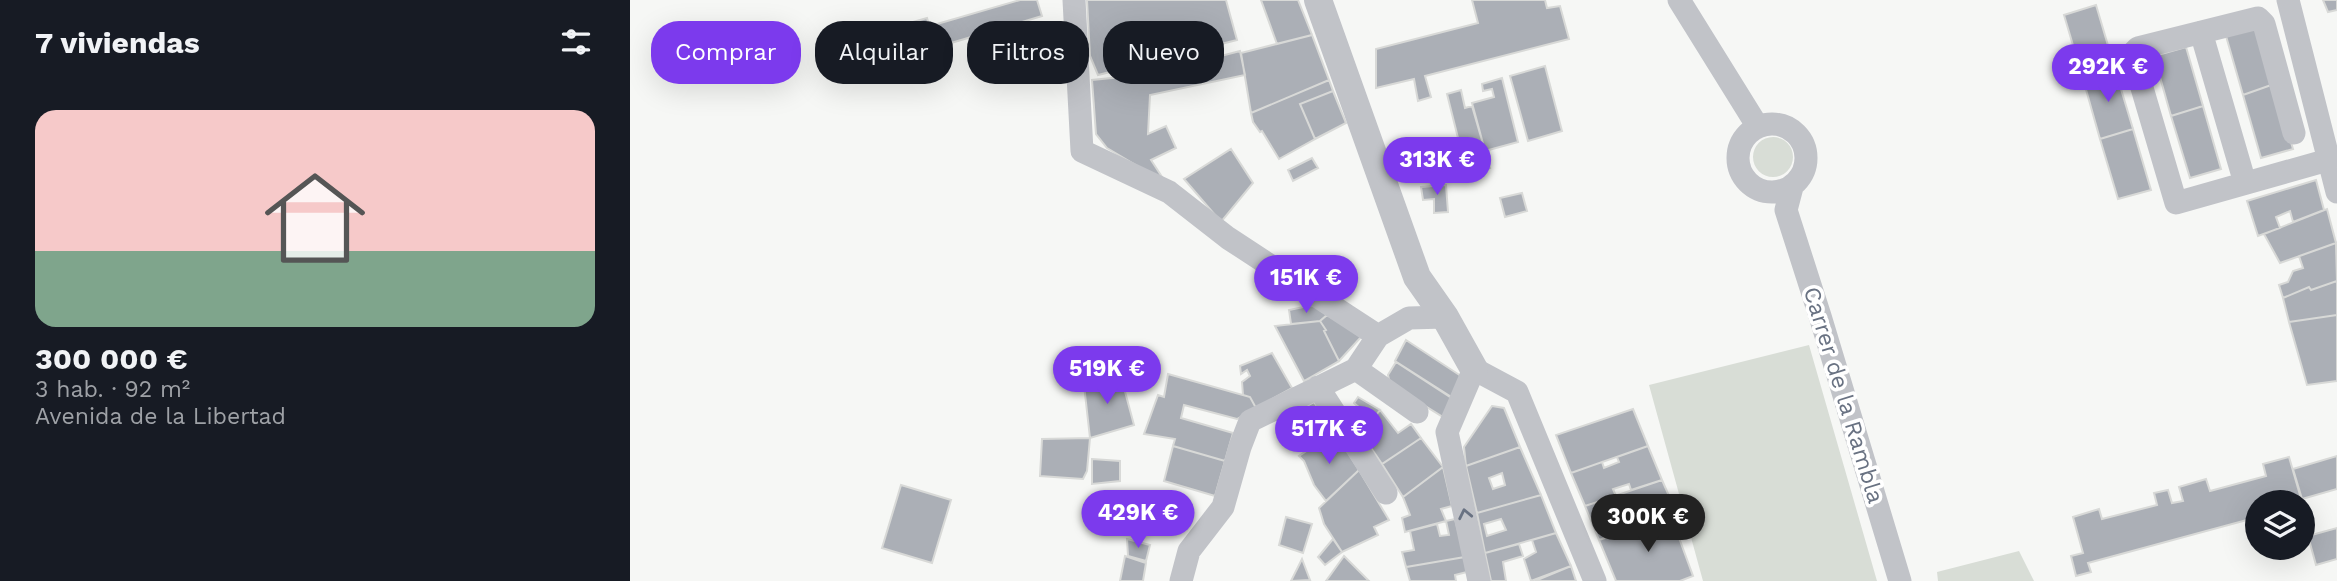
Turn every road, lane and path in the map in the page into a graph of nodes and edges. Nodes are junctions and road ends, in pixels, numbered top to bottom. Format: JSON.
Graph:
{"nodes":[{"id":1,"x":1074,"y":0,"type":"edge"},
{"id":2,"x":1318,"y":0,"type":"edge"},
{"id":3,"x":1679,"y":0,"type":"edge"},
{"id":4,"x":2288,"y":0,"type":"edge"},
{"id":5,"x":2202,"y":32,"type":"junction"},
{"id":6,"x":1758,"y":127,"type":"junction"},
{"id":7,"x":2294,"y":133,"type":"dead end"},
{"id":8,"x":2328,"y":160,"type":"junction"},
{"id":9,"x":2245,"y":183,"type":"junction"},
{"id":10,"x":1792,"y":187,"type":"junction"},
{"id":11,"x":1762,"y":191,"type":"junction"},
{"id":12,"x":2337,"y":192,"type":"edge"},
{"id":13,"x":1786,"y":210,"type":"junction"},
{"id":14,"x":1445,"y":317,"type":"junction"},
{"id":15,"x":1378,"y":336,"type":"junction"},
{"id":16,"x":1356,"y":369,"type":"junction"},
{"id":17,"x":1474,"y":369,"type":"junction"},
{"id":18,"x":1318,"y":387,"type":"junction"},
{"id":19,"x":1417,"y":412,"type":"dead end"},
{"id":20,"x":1386,"y":493,"type":"dead end"},
{"id":21,"x":1181,"y":581,"type":"edge"},
{"id":22,"x":1479,"y":581,"type":"edge"},
{"id":23,"x":1595,"y":581,"type":"edge"},
{"id":24,"x":1900,"y":581,"type":"edge"}],
"edges":[{"from":1,"to":15,"type":"street"},
{"from":2,"to":14,"type":"street"},
{"from":3,"to":6,"type":"street"},
{"from":4,"to":8,"type":"street"},
{"from":5,"to":7,"type":"street"},
{"from":5,"to":9,"type":"street"},
{"from":5,"to":9,"type":"street"},
{"from":6,"to":10,"type":"street"},
{"from":6,"to":11,"type":"street"},
{"from":8,"to":9,"type":"street"},
{"from":8,"to":12,"type":"street"},
{"from":10,"to":11,"type":"street"},
{"from":10,"to":13,"type":"street"},
{"from":11,"to":13,"type":"street"},
{"from":13,"to":24,"type":"street","name":"Carrer de la Rambla"},
{"from":14,"to":15,"type":"street"},
{"from":14,"to":17,"type":"street"},
{"from":15,"to":16,"type":"street"},
{"from":16,"to":18,"type":"street"},
{"from":16,"to":19,"type":"street"},
{"from":22,"to":17,"type":"street","one_way":true},
{"from":17,"to":23,"type":"street"},
{"from":18,"to":20,"type":"street"},
{"from":18,"to":21,"type":"street"}]}
